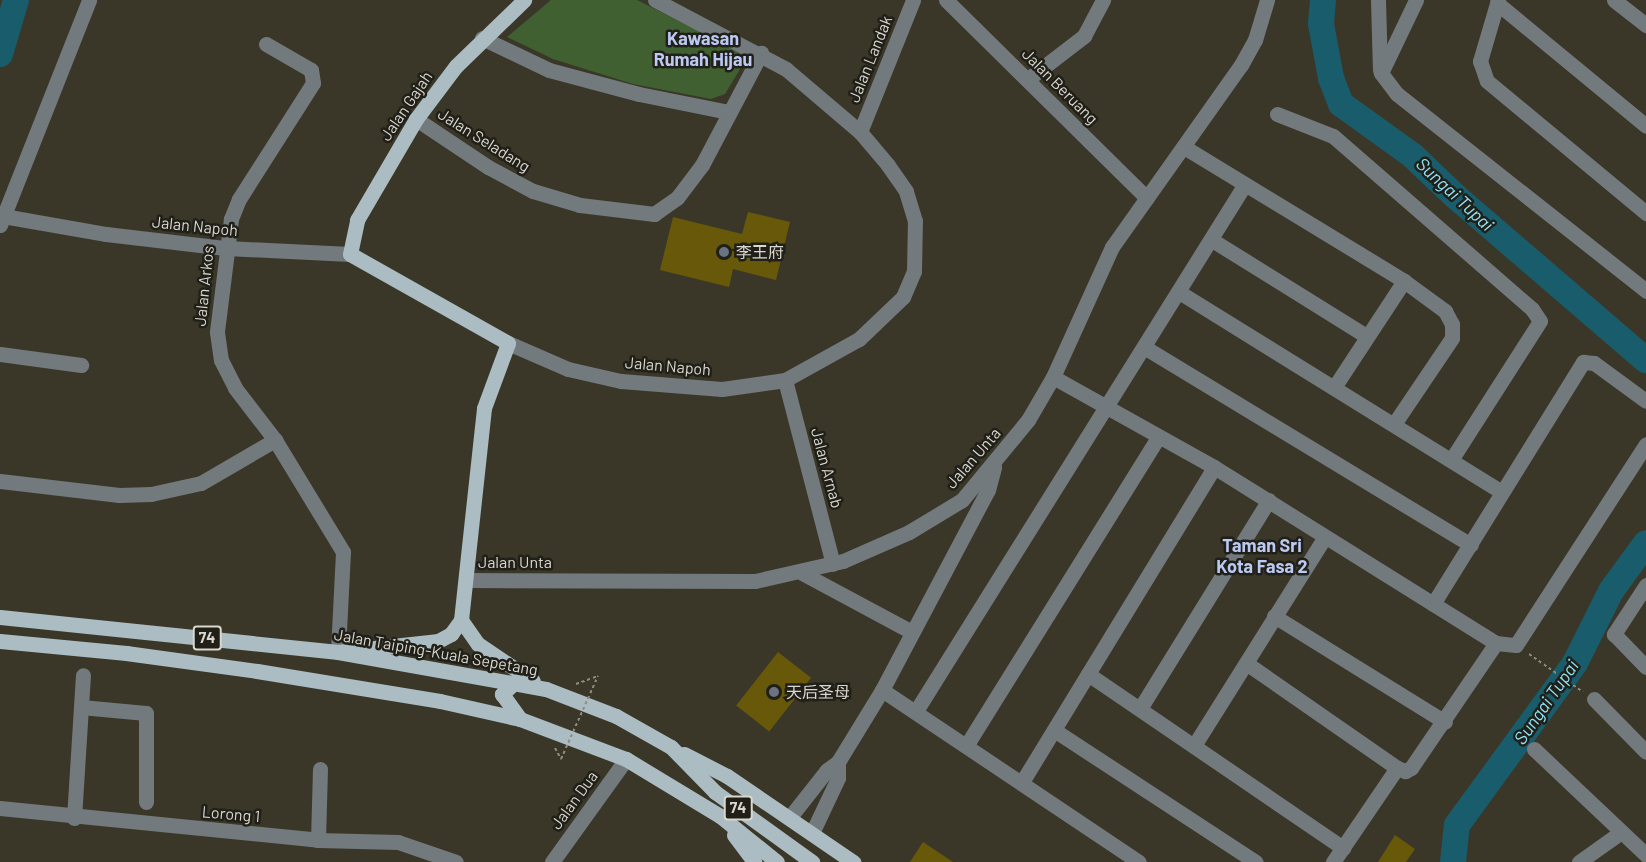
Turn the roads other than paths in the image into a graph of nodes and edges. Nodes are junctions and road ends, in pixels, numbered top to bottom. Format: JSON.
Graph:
{"nodes":[{"id":1,"x":89,"y":0,"type":"edge"},
{"id":2,"x":524,"y":0,"type":"edge"},
{"id":3,"x":655,"y":0,"type":"edge"},
{"id":4,"x":913,"y":0,"type":"edge"},
{"id":5,"x":946,"y":0,"type":"edge"},
{"id":6,"x":1103,"y":0,"type":"edge"},
{"id":7,"x":1267,"y":0,"type":"edge"},
{"id":8,"x":1378,"y":0,"type":"edge"},
{"id":9,"x":1416,"y":0,"type":"edge"},
{"id":10,"x":1614,"y":0,"type":"edge"},
{"id":11,"x":1498,"y":2,"type":"edge"},
{"id":12,"x":1646,"y":25,"type":"edge"},
{"id":13,"x":482,"y":38,"type":"junction"},
{"id":14,"x":266,"y":44,"type":"dead end"},
{"id":15,"x":761,"y":53,"type":"junction"},
{"id":16,"x":1381,"y":74,"type":"junction"},
{"id":17,"x":1028,"y":79,"type":"junction"},
{"id":18,"x":729,"y":112,"type":"junction"},
{"id":19,"x":1277,"y":114,"type":"dead end"},
{"id":20,"x":416,"y":119,"type":"junction"},
{"id":21,"x":1646,"y":126,"type":"edge"},
{"id":22,"x":860,"y":132,"type":"junction"},
{"id":23,"x":1184,"y":147,"type":"junction"},
{"id":24,"x":1245,"y":183,"type":"junction"},
{"id":25,"x":1147,"y":198,"type":"junction"},
{"id":26,"x":1646,"y":213,"type":"edge"},
{"id":27,"x":2,"y":220,"type":"edge"},
{"id":28,"x":1212,"y":240,"type":"junction"},
{"id":29,"x":226,"y":248,"type":"junction"},
{"id":30,"x":350,"y":254,"type":"junction"},
{"id":31,"x":1404,"y":281,"type":"junction"},
{"id":32,"x":1646,"y":291,"type":"edge"},
{"id":33,"x":1179,"y":292,"type":"junction"},
{"id":34,"x":1366,"y":336,"type":"junction"},
{"id":35,"x":508,"y":343,"type":"junction"},
{"id":36,"x":1144,"y":347,"type":"junction"},
{"id":37,"x":0,"y":354,"type":"edge"},
{"id":38,"x":81,"y":365,"type":"dead end"},
{"id":39,"x":1053,"y":377,"type":"junction"},
{"id":40,"x":785,"y":380,"type":"junction"},
{"id":41,"x":1335,"y":386,"type":"junction"},
{"id":42,"x":1646,"y":401,"type":"edge"},
{"id":43,"x":1107,"y":407,"type":"junction"},
{"id":44,"x":1394,"y":424,"type":"junction"},
{"id":45,"x":1158,"y":438,"type":"junction"},
{"id":46,"x":276,"y":440,"type":"junction"},
{"id":47,"x":1646,"y":444,"type":"edge"},
{"id":48,"x":1451,"y":460,"type":"junction"},
{"id":49,"x":994,"y":464,"type":"junction"},
{"id":50,"x":1214,"y":467,"type":"junction"},
{"id":51,"x":0,"y":481,"type":"edge"},
{"id":52,"x":1502,"y":492,"type":"junction"},
{"id":53,"x":962,"y":500,"type":"junction"},
{"id":54,"x":1269,"y":500,"type":"junction"},
{"id":55,"x":1325,"y":537,"type":"junction"},
{"id":56,"x":1471,"y":545,"type":"junction"},
{"id":57,"x":956,"y":548,"type":"junction"},
{"id":58,"x":833,"y":564,"type":"junction"},
{"id":59,"x":802,"y":573,"type":"junction"},
{"id":60,"x":468,"y":580,"type":"junction"},
{"id":61,"x":1646,"y":585,"type":"edge"},
{"id":62,"x":1433,"y":604,"type":"junction"},
{"id":63,"x":1274,"y":616,"type":"junction"},
{"id":64,"x":0,"y":617,"type":"edge"},
{"id":65,"x":461,"y":620,"type":"junction"},
{"id":66,"x":912,"y":632,"type":"junction"},
{"id":67,"x":0,"y":641,"type":"edge"},
{"id":68,"x":1496,"y":643,"type":"junction"},
{"id":69,"x":338,"y":652,"type":"junction"},
{"id":70,"x":1246,"y":663,"type":"junction"},
{"id":71,"x":1646,"y":667,"type":"edge"},
{"id":72,"x":1088,"y":674,"type":"junction"},
{"id":73,"x":83,"y":675,"type":"dead end"},
{"id":74,"x":515,"y":682,"type":"junction"},
{"id":75,"x":546,"y":689,"type":"junction"},
{"id":76,"x":882,"y":690,"type":"junction"},
{"id":77,"x":1589,"y":696,"type":"road end"},
{"id":78,"x":81,"y":707,"type":"junction"},
{"id":79,"x":1140,"y":707,"type":"junction"},
{"id":80,"x":916,"y":711,"type":"junction"},
{"id":81,"x":520,"y":719,"type":"junction"},
{"id":82,"x":1445,"y":722,"type":"junction"},
{"id":83,"x":1054,"y":730,"type":"junction"},
{"id":84,"x":1195,"y":744,"type":"junction"},
{"id":85,"x":966,"y":746,"type":"junction"},
{"id":86,"x":670,"y":747,"type":"junction"},
{"id":87,"x":1534,"y":749,"type":"dead end"},
{"id":88,"x":1646,"y":752,"type":"edge"},
{"id":89,"x":626,"y":759,"type":"junction"},
{"id":90,"x":838,"y":762,"type":"junction"},
{"id":91,"x":1397,"y":768,"type":"junction"},
{"id":92,"x":320,"y":769,"type":"dead end"},
{"id":93,"x":1022,"y":782,"type":"junction"},
{"id":94,"x":146,"y":802,"type":"dead end"},
{"id":95,"x":0,"y":808,"type":"edge"},
{"id":96,"x":720,"y":816,"type":"junction"},
{"id":97,"x":74,"y":818,"type":"junction"},
{"id":98,"x":790,"y":818,"type":"junction"},
{"id":99,"x":1621,"y":832,"type":"junction"},
{"id":100,"x":812,"y":833,"type":"junction"},
{"id":101,"x":318,"y":840,"type":"junction"},
{"id":102,"x":1342,"y":848,"type":"junction"},
{"id":103,"x":1646,"y":855,"type":"edge"},
{"id":104,"x":456,"y":862,"type":"edge"},
{"id":105,"x":552,"y":862,"type":"edge"},
{"id":106,"x":754,"y":862,"type":"edge"},
{"id":107,"x":777,"y":862,"type":"edge"},
{"id":108,"x":812,"y":862,"type":"edge"},
{"id":109,"x":854,"y":862,"type":"edge"},
{"id":110,"x":1139,"y":862,"type":"edge"},
{"id":111,"x":1256,"y":862,"type":"edge"},
{"id":112,"x":1333,"y":862,"type":"edge"},
{"id":113,"x":1579,"y":862,"type":"edge"}],
"edges":[{"from":1,"to":27,"type":"street"},
{"from":2,"to":13,"type":"main road","name":"Jalan Gajah"},
{"from":3,"to":15,"type":"street","name":"Jalan Napoh"},
{"from":4,"to":22,"type":"street","name":"Jalan Landak"},
{"from":5,"to":17,"type":"street","name":"Jalan Beruang"},
{"from":6,"to":17,"type":"street"},
{"from":7,"to":23,"type":"street","name":"Jalan Unta"},
{"from":8,"to":16,"type":"street"},
{"from":9,"to":16,"type":"street"},
{"from":10,"to":12,"type":"street"},
{"from":11,"to":21,"type":"street"},
{"from":11,"to":26,"type":"street"},
{"from":13,"to":18,"type":"street"},
{"from":13,"to":20,"type":"main road","name":"Jalan Gajah"},
{"from":14,"to":29,"type":"street","name":"Jalan Arkos"},
{"from":15,"to":18,"type":"street","name":"Jalan Seladang"},
{"from":15,"to":22,"type":"street","name":"Jalan Napoh"},
{"from":16,"to":32,"type":"street"},
{"from":17,"to":25,"type":"street","name":"Jalan Beruang"},
{"from":18,"to":20,"type":"street","name":"Jalan Seladang"},
{"from":19,"to":48,"type":"street"},
{"from":20,"to":30,"type":"main road","name":"Jalan Gajah"},
{"from":22,"to":40,"type":"street","name":"Jalan Napoh"},
{"from":23,"to":24,"type":"street"},
{"from":23,"to":25,"type":"street","name":"Jalan Unta"},
{"from":24,"to":28,"type":"street"},
{"from":24,"to":31,"type":"street"},
{"from":25,"to":39,"type":"street","name":"Jalan Unta"},
{"from":27,"to":29,"type":"street","name":"Jalan Napoh"},
{"from":28,"to":33,"type":"street"},
{"from":28,"to":34,"type":"street"},
{"from":29,"to":30,"type":"street","name":"Jalan Napoh"},
{"from":29,"to":46,"type":"street","name":"Jalan Arkos"},
{"from":30,"to":35,"type":"main road","name":"Jalan Napoh"},
{"from":31,"to":34,"type":"street"},
{"from":31,"to":44,"type":"street"},
{"from":33,"to":36,"type":"street"},
{"from":33,"to":41,"type":"street"},
{"from":34,"to":41,"type":"street"},
{"from":35,"to":40,"type":"street","name":"Jalan Napoh"},
{"from":35,"to":60,"type":"main road"},
{"from":36,"to":43,"type":"street"},
{"from":36,"to":56,"type":"street"},
{"from":37,"to":38,"type":"street"},
{"from":39,"to":43,"type":"street"},
{"from":39,"to":49,"type":"street","name":"Jalan Unta"},
{"from":40,"to":58,"type":"street","name":"Jalan Arnab"},
{"from":41,"to":44,"type":"street"},
{"from":42,"to":52,"type":"street"},
{"from":43,"to":45,"type":"street"},
{"from":43,"to":80,"type":"street"},
{"from":44,"to":48,"type":"street"},
{"from":45,"to":50,"type":"street"},
{"from":45,"to":85,"type":"street"},
{"from":46,"to":51,"type":"street"},
{"from":46,"to":69,"type":"street","name":"Jalan Arkos"},
{"from":47,"to":68,"type":"street"},
{"from":48,"to":52,"type":"street"},
{"from":49,"to":53,"type":"street","name":"Jalan Unta"},
{"from":49,"to":57,"type":"street"},
{"from":50,"to":54,"type":"street"},
{"from":50,"to":72,"type":"street"},
{"from":52,"to":56,"type":"street"},
{"from":53,"to":57,"type":"street"},
{"from":53,"to":58,"type":"street","name":"Jalan Unta"},
{"from":54,"to":55,"type":"street"},
{"from":54,"to":79,"type":"street"},
{"from":55,"to":62,"type":"street"},
{"from":55,"to":63,"type":"street"},
{"from":56,"to":62,"type":"street"},
{"from":57,"to":66,"type":"street"},
{"from":58,"to":59,"type":"street","name":"Jalan Unta"},
{"from":59,"to":60,"type":"street","name":"Jalan Unta"},
{"from":59,"to":66,"type":"street"},
{"from":60,"to":65,"type":"main road"},
{"from":61,"to":71,"type":"street"},
{"from":62,"to":68,"type":"street"},
{"from":63,"to":70,"type":"street"},
{"from":63,"to":82,"type":"street"},
{"from":64,"to":69,"type":"main road","name":"Jalan Taiping-Kuala Sepetang","number":"74"},
{"from":65,"to":69,"type":"main road"},
{"from":65,"to":75,"type":"main road"},
{"from":66,"to":76,"type":"street"},
{"from":67,"to":81,"type":"main road","number":"74"},
{"from":68,"to":82,"type":"street"},
{"from":69,"to":74,"type":"main road","name":"Jalan Taiping-Kuala Sepetang","number":"74"},
{"from":70,"to":84,"type":"street"},
{"from":70,"to":91,"type":"street"},
{"from":72,"to":79,"type":"street"},
{"from":72,"to":83,"type":"street"},
{"from":73,"to":78,"type":"street"},
{"from":74,"to":75,"type":"main road","name":"Jalan Taiping-Kuala Sepetang","number":"74"},
{"from":74,"to":81,"type":"main road"},
{"from":75,"to":86,"type":"main road","name":"Jalan Taiping-Kuala Sepetang","number":"74"},
{"from":76,"to":80,"type":"street"},
{"from":76,"to":90,"type":"street"},
{"from":77,"to":88,"type":"street"},
{"from":78,"to":94,"type":"street"},
{"from":78,"to":97,"type":"street"},
{"from":79,"to":84,"type":"street"},
{"from":80,"to":85,"type":"street"},
{"from":81,"to":89,"type":"main road","number":"74"},
{"from":82,"to":91,"type":"street"},
{"from":83,"to":93,"type":"street"},
{"from":83,"to":111,"type":"street"},
{"from":84,"to":102,"type":"street"},
{"from":85,"to":93,"type":"street"},
{"from":86,"to":98,"type":"main road"},
{"from":86,"to":108,"type":"main road","name":"Jalan Taiping-Kuala Sepetang","number":"74"},
{"from":87,"to":99,"type":"street"},
{"from":89,"to":96,"type":"main road","number":"74"},
{"from":89,"to":105,"type":"street","name":"Jalan Dua"},
{"from":90,"to":98,"type":"street"},
{"from":90,"to":100,"type":"street"},
{"from":91,"to":102,"type":"street"},
{"from":92,"to":101,"type":"street"},
{"from":93,"to":110,"type":"street"},
{"from":95,"to":97,"type":"street","name":"Lorong 1"},
{"from":96,"to":106,"type":"main road"},
{"from":96,"to":107,"type":"main road","number":"74"},
{"from":97,"to":101,"type":"street","name":"Lorong 1"},
{"from":98,"to":100,"type":"main road"},
{"from":99,"to":103,"type":"street"},
{"from":99,"to":113,"type":"street"},
{"from":100,"to":109,"type":"main road"},
{"from":101,"to":104,"type":"street","name":"Lorong 1"},
{"from":102,"to":112,"type":"street"}]}
